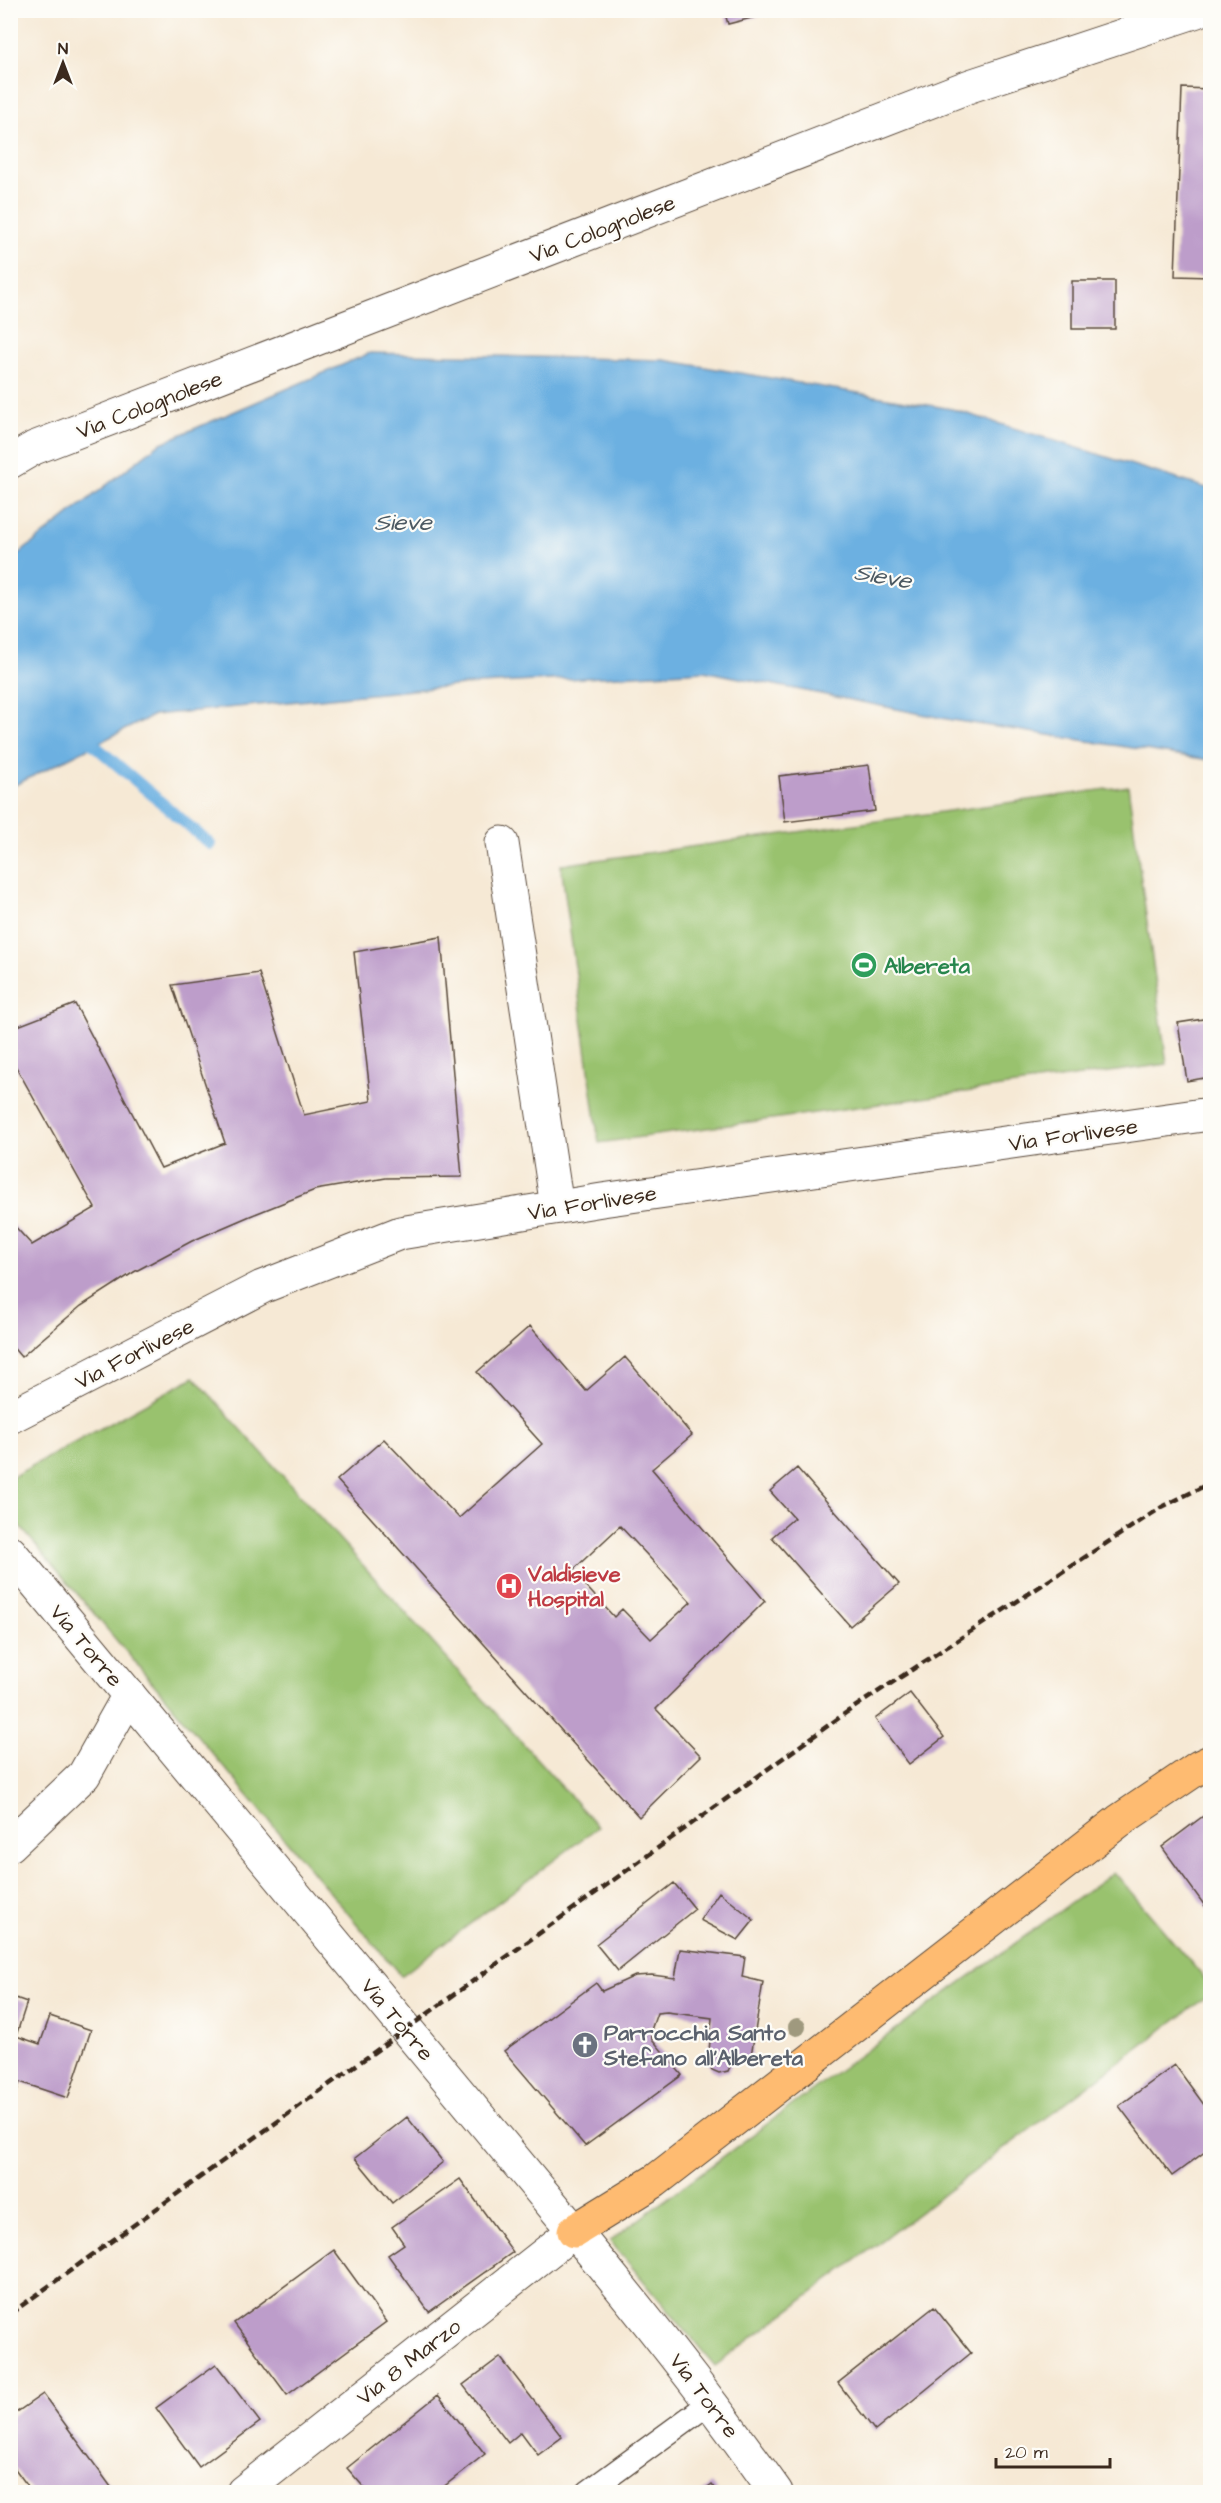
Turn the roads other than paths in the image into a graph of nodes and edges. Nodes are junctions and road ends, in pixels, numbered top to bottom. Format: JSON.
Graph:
{"nodes":[{"id":1,"x":1200,"y":10,"type":"edge"},
{"id":2,"x":10,"y":462,"type":"edge"},
{"id":3,"x":502,"y":843,"type":"dead end"},
{"id":4,"x":1210,"y":1114,"type":"edge"},
{"id":5,"x":557,"y":1207,"type":"junction"},
{"id":6,"x":10,"y":1417,"type":"edge"},
{"id":7,"x":10,"y":1552,"type":"edge"},
{"id":8,"x":129,"y":1695,"type":"junction"},
{"id":9,"x":1210,"y":1762,"type":"edge"},
{"id":10,"x":10,"y":1845,"type":"edge"},
{"id":11,"x":574,"y":2230,"type":"junction"},
{"id":12,"x":711,"y":2402,"type":"junction"},
{"id":13,"x":243,"y":2493,"type":"edge"},
{"id":14,"x":588,"y":2493,"type":"edge"},
{"id":15,"x":776,"y":2493,"type":"edge"}],
"edges":[{"from":1,"to":2,"type":"street","name":"Via Colognolese"},
{"from":3,"to":5,"type":"street"},
{"from":4,"to":5,"type":"street","name":"Via Forlivese"},
{"from":5,"to":6,"type":"street","name":"Via Forlivese"},
{"from":7,"to":8,"type":"street","name":"Via Torre"},
{"from":8,"to":10,"type":"street"},
{"from":8,"to":11,"type":"street","name":"Via Torre"},
{"from":9,"to":11,"type":"main road"},
{"from":11,"to":12,"type":"street","name":"Via Torre"},
{"from":11,"to":13,"type":"street","name":"Via 8 Marzo"},
{"from":12,"to":14,"type":"lane"},
{"from":12,"to":15,"type":"street","name":"Via Torre"}]}
